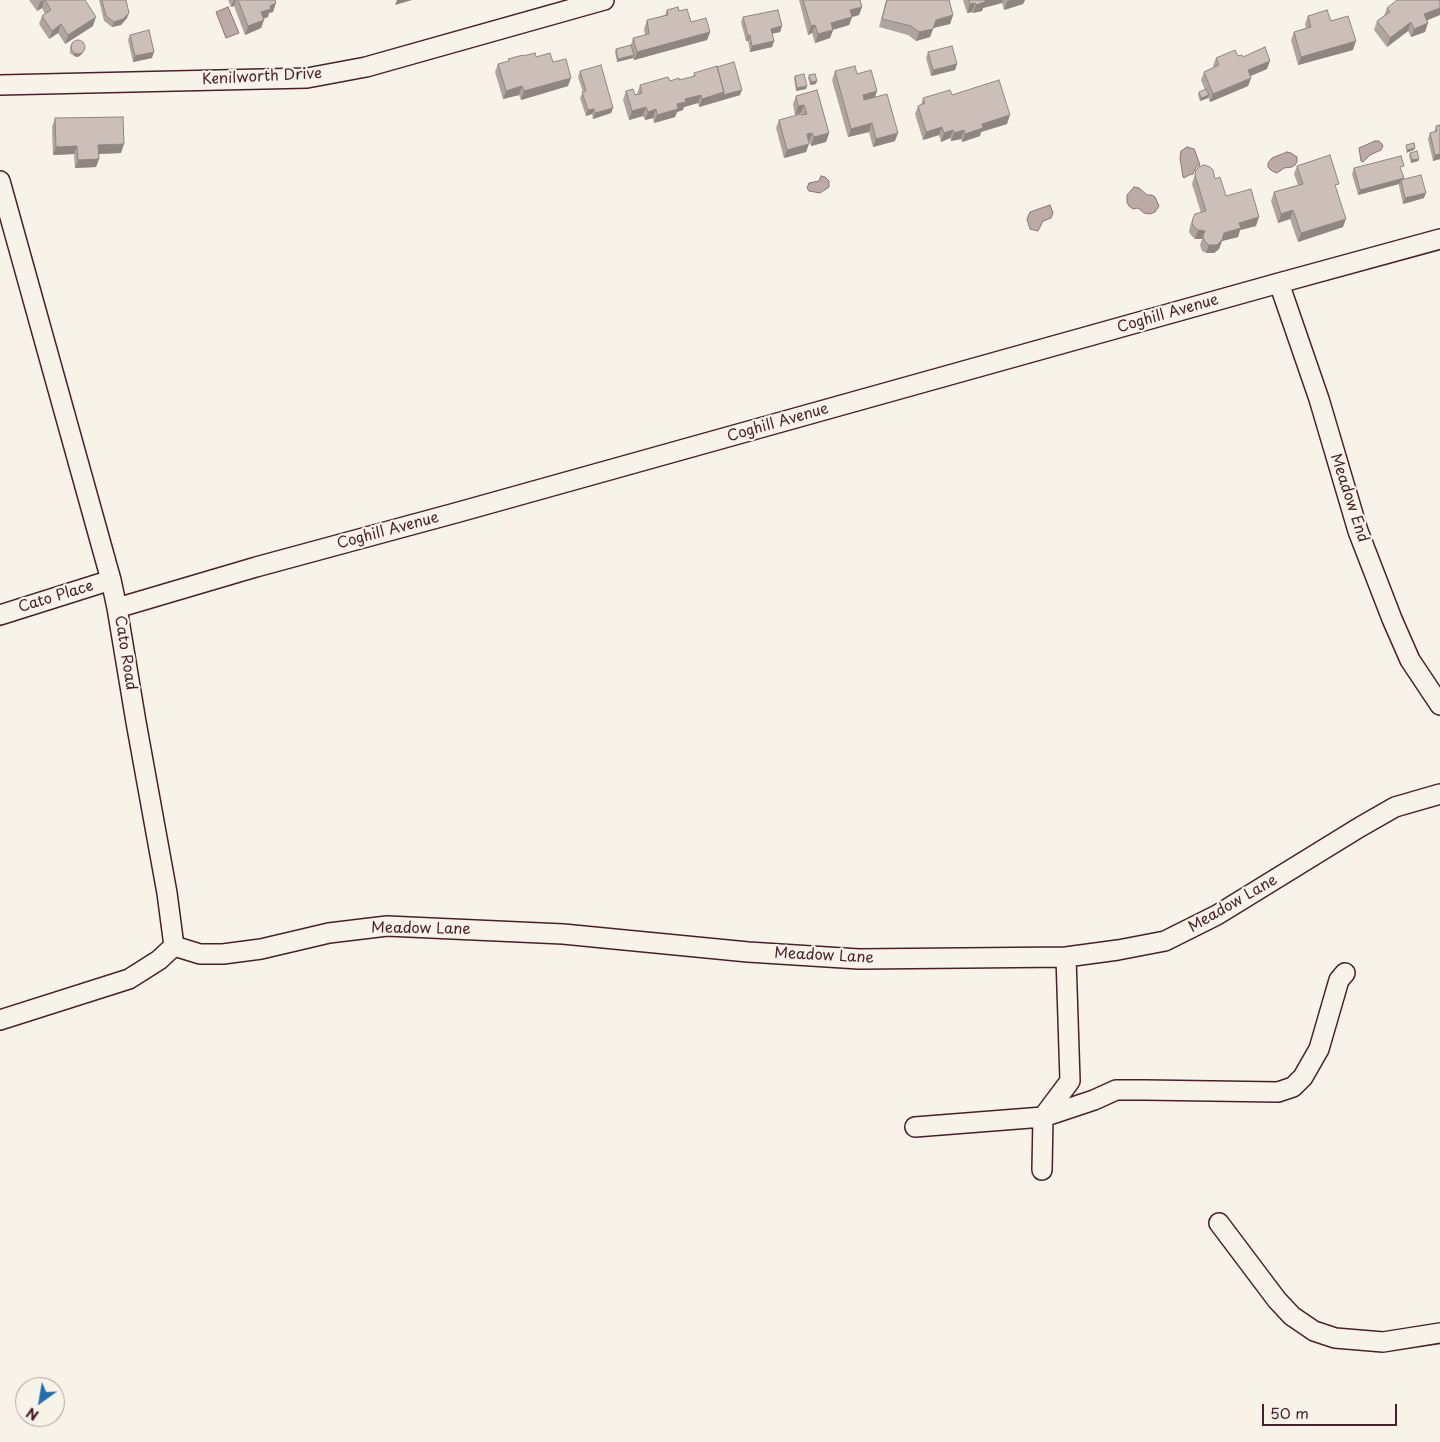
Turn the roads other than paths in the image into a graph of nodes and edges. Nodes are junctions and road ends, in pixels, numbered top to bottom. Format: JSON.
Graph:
{"nodes":[{"id":1,"x":604,"y":0,"type":"edge"},
{"id":2,"x":0,"y":85,"type":"edge"},
{"id":3,"x":0,"y":181,"type":"edge"},
{"id":4,"x":1440,"y":239,"type":"edge"},
{"id":5,"x":1279,"y":283,"type":"junction"},
{"id":6,"x":111,"y":580,"type":"junction"},
{"id":7,"x":117,"y":608,"type":"junction"},
{"id":8,"x":0,"y":615,"type":"edge"},
{"id":9,"x":1440,"y":705,"type":"edge"},
{"id":10,"x":1440,"y":794,"type":"edge"},
{"id":11,"x":174,"y":946,"type":"junction"},
{"id":12,"x":1066,"y":958,"type":"junction"},
{"id":13,"x":1345,"y":973,"type":"dead end"},
{"id":14,"x":0,"y":1020,"type":"edge"},
{"id":15,"x":1043,"y":1118,"type":"junction"},
{"id":16,"x":915,"y":1127,"type":"dead end"},
{"id":17,"x":1042,"y":1170,"type":"dead end"},
{"id":18,"x":1219,"y":1223,"type":"dead end"},
{"id":19,"x":1440,"y":1334,"type":"edge"}],
"edges":[{"from":1,"to":2,"type":"street","name":"Kenilworth Drive"},
{"from":3,"to":6,"type":"street","name":"Cato Road"},
{"from":4,"to":5,"type":"street","name":"Coghill Avenue"},
{"from":5,"to":7,"type":"street","name":"Coghill Avenue"},
{"from":5,"to":9,"type":"street","name":"Meadow End"},
{"from":6,"to":7,"type":"street","name":"Cato Road"},
{"from":6,"to":8,"type":"street","name":"Cato Place"},
{"from":7,"to":11,"type":"street","name":"Cato Road"},
{"from":10,"to":12,"type":"street","name":"Meadow Lane"},
{"from":11,"to":12,"type":"street","name":"Meadow Lane"},
{"from":11,"to":14,"type":"street"},
{"from":12,"to":15,"type":"street"},
{"from":13,"to":15,"type":"street"},
{"from":15,"to":16,"type":"street"},
{"from":15,"to":17,"type":"street"},
{"from":18,"to":19,"type":"street"}]}
